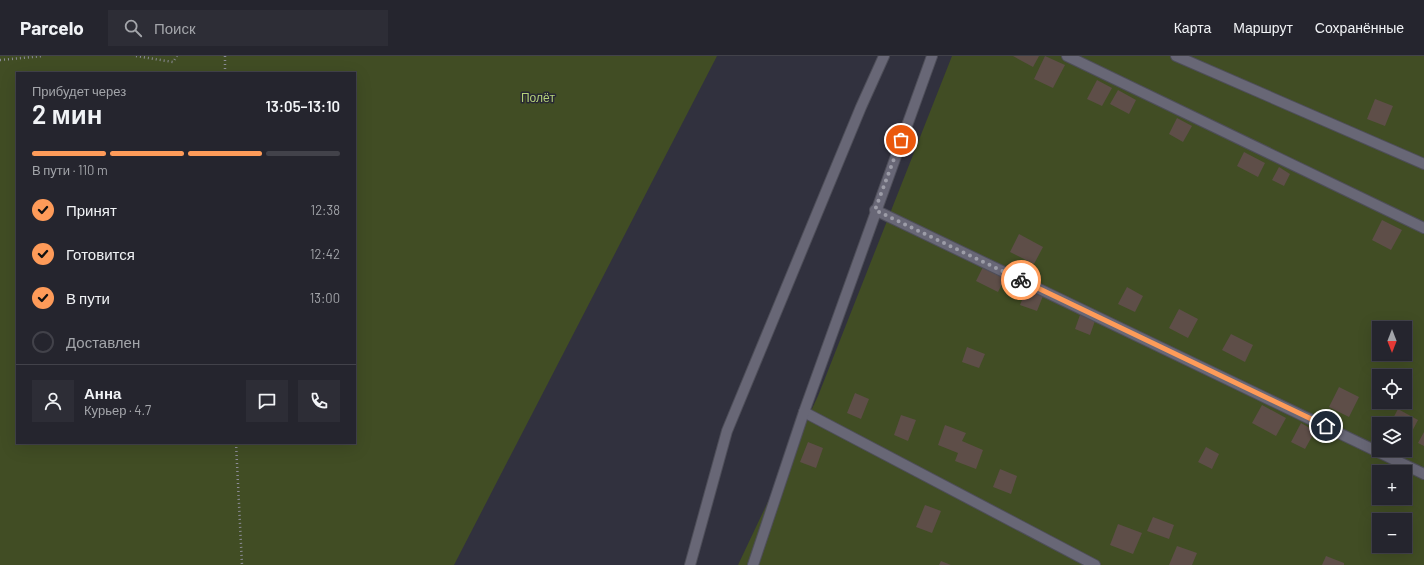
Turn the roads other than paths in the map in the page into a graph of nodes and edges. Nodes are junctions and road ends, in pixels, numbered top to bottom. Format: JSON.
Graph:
{"nodes":[{"id":1,"x":884,"y":56,"type":"edge"},
{"id":2,"x":932,"y":56,"type":"edge"},
{"id":3,"x":1067,"y":56,"type":"edge"},
{"id":4,"x":1176,"y":56,"type":"edge"},
{"id":5,"x":1424,"y":164,"type":"edge"},
{"id":6,"x":875,"y":210,"type":"junction"},
{"id":7,"x":1424,"y":228,"type":"edge"},
{"id":8,"x":804,"y":412,"type":"junction"},
{"id":9,"x":1424,"y":474,"type":"edge"},
{"id":10,"x":690,"y":565,"type":"edge"},
{"id":11,"x":753,"y":565,"type":"edge"},
{"id":12,"x":1095,"y":565,"type":"edge"}],
"edges":[{"from":1,"to":10,"type":"lane"},
{"from":2,"to":6,"type":"lane"},
{"from":3,"to":7,"type":"lane"},
{"from":4,"to":5,"type":"lane"},
{"from":6,"to":8,"type":"lane"},
{"from":6,"to":9,"type":"lane"},
{"from":8,"to":11,"type":"lane"},
{"from":8,"to":12,"type":"lane"}]}
